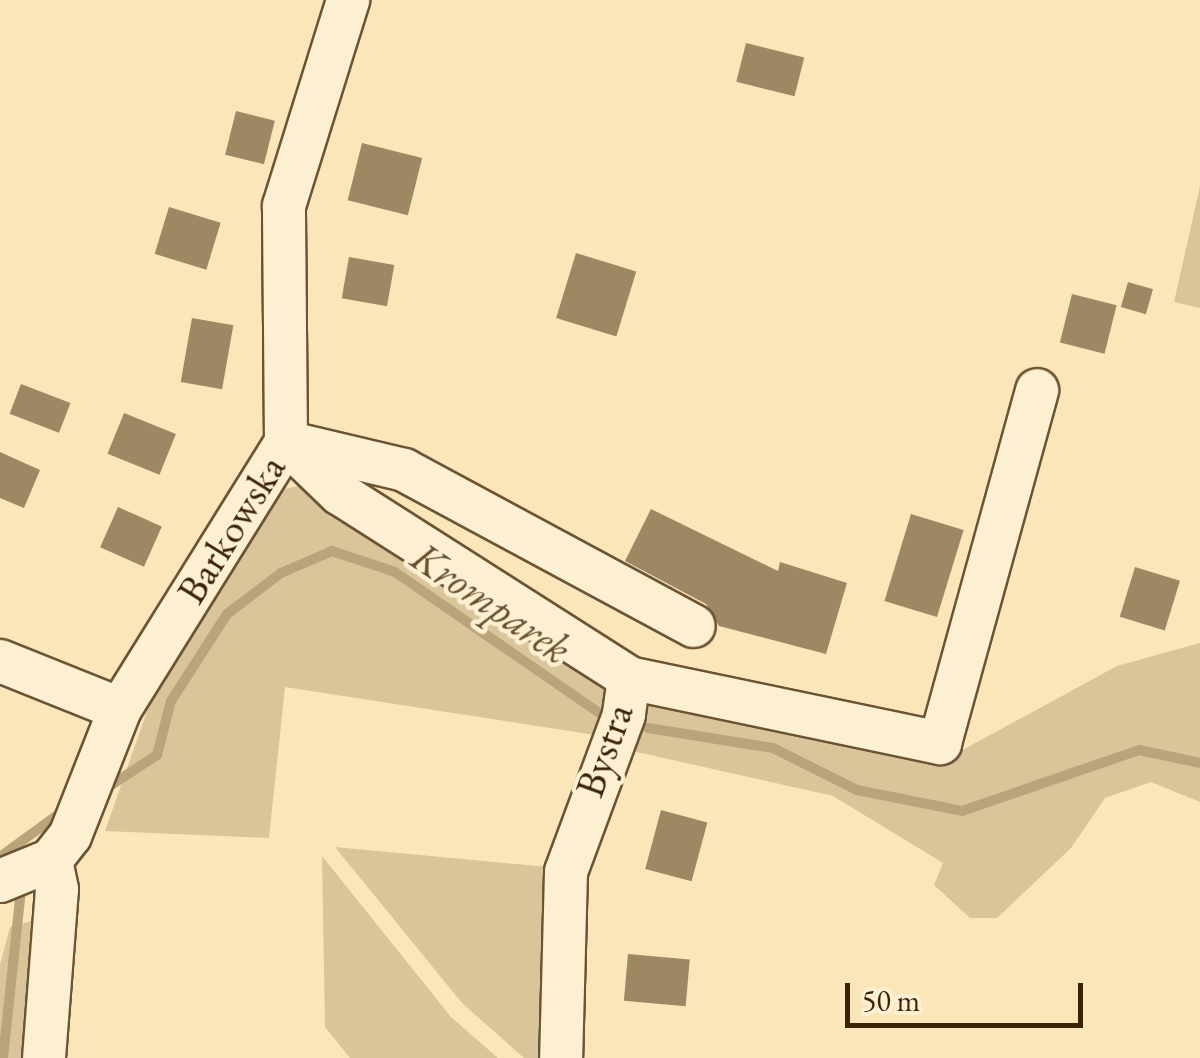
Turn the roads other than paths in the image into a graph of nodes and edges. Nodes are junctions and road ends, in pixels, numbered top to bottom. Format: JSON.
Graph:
{"nodes":[{"id":1,"x":348,"y":0,"type":"edge"},
{"id":2,"x":1037,"y":390,"type":"dead end"},
{"id":3,"x":286,"y":442,"type":"junction"},
{"id":4,"x":694,"y":626,"type":"dead end"},
{"id":5,"x":0,"y":661,"type":"edge"},
{"id":6,"x":629,"y":678,"type":"junction"},
{"id":7,"x":120,"y":710,"type":"junction"},
{"id":8,"x":25,"y":872,"type":"edge"},
{"id":9,"x":44,"y":1058,"type":"edge"},
{"id":10,"x":561,"y":1058,"type":"edge"}],
"edges":[{"from":1,"to":3,"type":"street","name":"Barkowska"},
{"from":2,"to":6,"type":"street"},
{"from":3,"to":4,"type":"street"},
{"from":3,"to":6,"type":"street","name":"Bystra"},
{"from":3,"to":7,"type":"street","name":"Barkowska"},
{"from":5,"to":7,"type":"street"},
{"from":6,"to":10,"type":"street","name":"Bystra"},
{"from":7,"to":8,"type":"street","name":"Barkowska"},
{"from":8,"to":9,"type":"street"}]}
